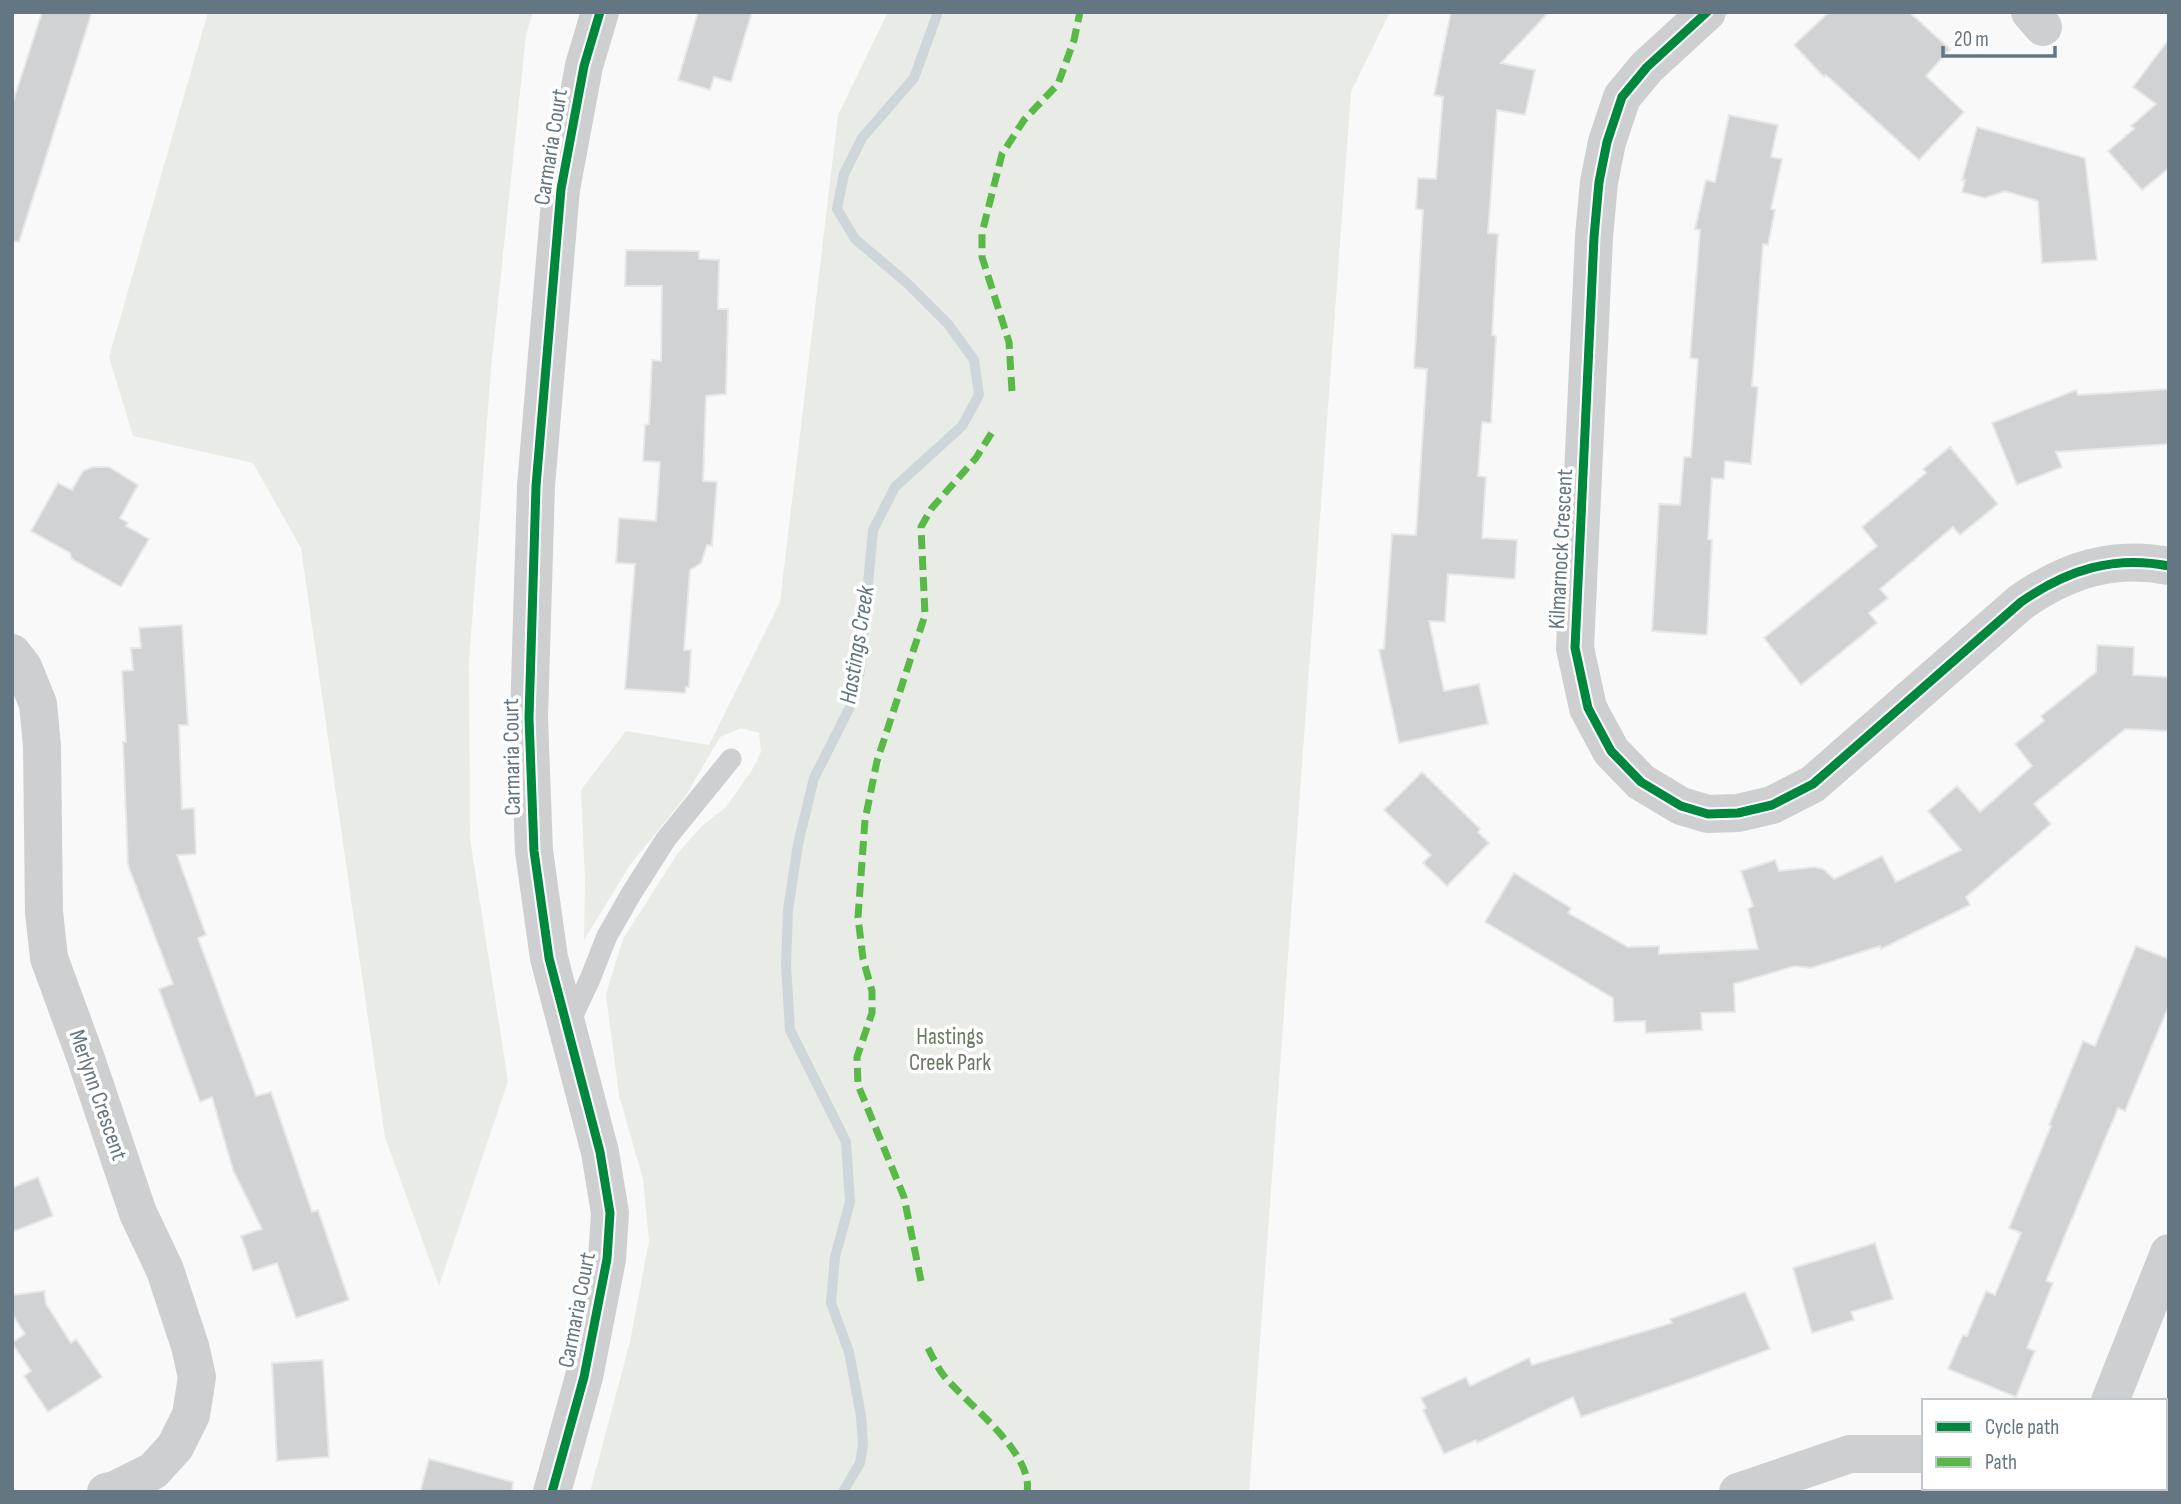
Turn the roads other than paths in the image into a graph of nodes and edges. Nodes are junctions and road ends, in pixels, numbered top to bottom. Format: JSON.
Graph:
{"nodes":[{"id":1,"x":600,"y":12,"type":"edge"},
{"id":2,"x":1707,"y":12,"type":"edge"},
{"id":3,"x":2169,"y":566,"type":"edge"},
{"id":4,"x":12,"y":653,"type":"edge"},
{"id":5,"x":731,"y":759,"type":"dead end"},
{"id":6,"x":567,"y":1028,"type":"junction"},
{"id":7,"x":2169,"y":1253,"type":"edge"},
{"id":8,"x":2111,"y":1399,"type":"edge"},
{"id":9,"x":1922,"y":1454,"type":"edge"},
{"id":10,"x":106,"y":1492,"type":"edge"},
{"id":11,"x":552,"y":1492,"type":"edge"},
{"id":12,"x":1738,"y":1492,"type":"edge"}],
"edges":[{"from":1,"to":6,"type":"street","name":"Carmaria Court"},
{"from":2,"to":3,"type":"street","name":"Kilmarnock Crescent"},
{"from":4,"to":10,"type":"street","name":"Merlynn Crescent"},
{"from":5,"to":6,"type":"lane"},
{"from":6,"to":11,"type":"street","name":"Carmaria Court"},
{"from":7,"to":8,"type":"street"},
{"from":9,"to":12,"type":"street"}]}
